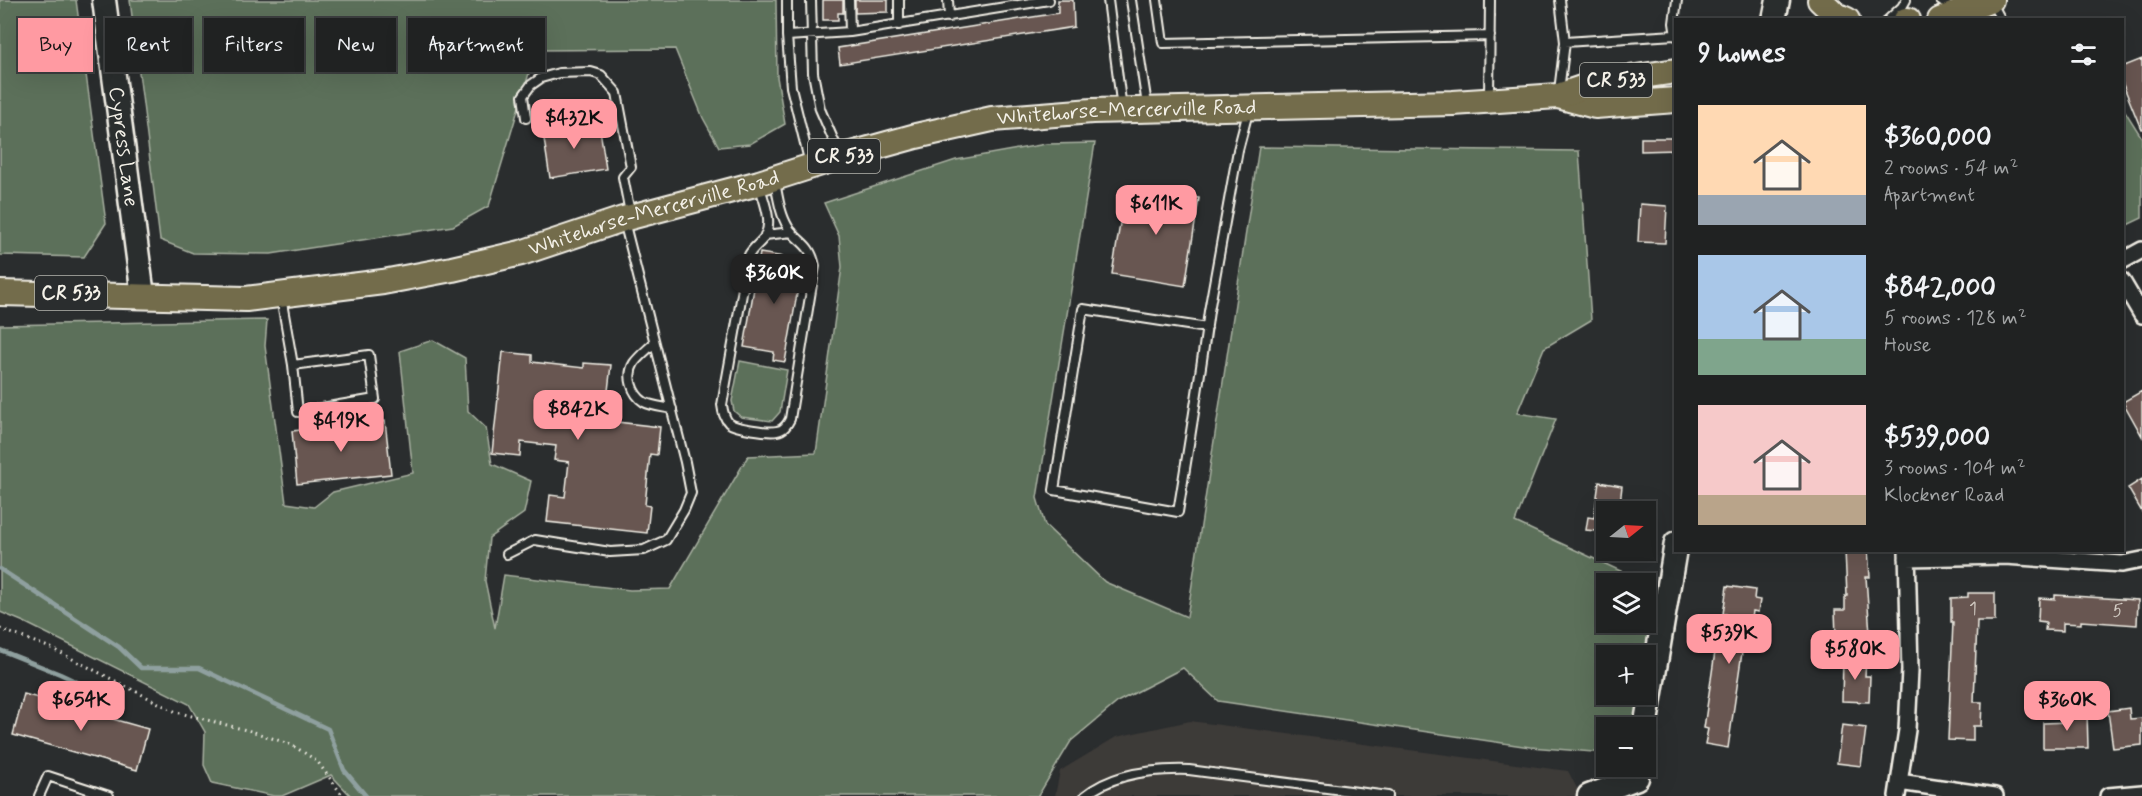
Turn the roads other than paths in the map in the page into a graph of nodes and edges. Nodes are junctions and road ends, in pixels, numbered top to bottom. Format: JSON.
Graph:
{"nodes":[{"id":1,"x":104,"y":0,"type":"edge"},
{"id":2,"x":787,"y":0,"type":"edge"},
{"id":3,"x":811,"y":0,"type":"edge"},
{"id":4,"x":849,"y":0,"type":"edge"},
{"id":5,"x":899,"y":0,"type":"edge"},
{"id":6,"x":948,"y":0,"type":"edge"},
{"id":7,"x":1049,"y":0,"type":"edge"},
{"id":8,"x":1108,"y":0,"type":"edge"},
{"id":9,"x":1131,"y":0,"type":"edge"},
{"id":10,"x":1157,"y":0,"type":"edge"},
{"id":11,"x":1490,"y":0,"type":"edge"},
{"id":12,"x":1560,"y":0,"type":"edge"},
{"id":13,"x":1677,"y":0,"type":"edge"},
{"id":14,"x":1778,"y":0,"type":"edge"},
{"id":15,"x":1820,"y":0,"type":"edge"},
{"id":16,"x":1906,"y":0,"type":"edge"},
{"id":17,"x":1991,"y":0,"type":"edge"},
{"id":18,"x":998,"y":4,"type":"edge"},
{"id":19,"x":1944,"y":14,"type":"edge"},
{"id":20,"x":949,"y":17,"type":"junction"},
{"id":21,"x":1675,"y":18,"type":"edge"},
{"id":22,"x":1774,"y":18,"type":"edge"},
{"id":23,"x":1843,"y":18,"type":"edge"},
{"id":24,"x":1890,"y":18,"type":"edge"},
{"id":25,"x":2000,"y":18,"type":"edge"},
{"id":26,"x":899,"y":24,"type":"junction"},
{"id":27,"x":850,"y":32,"type":"junction"},
{"id":28,"x":811,"y":35,"type":"junction"},
{"id":29,"x":787,"y":36,"type":"junction"},
{"id":30,"x":1490,"y":36,"type":"junction"},
{"id":31,"x":1674,"y":36,"type":"edge"},
{"id":32,"x":1565,"y":42,"type":"junction"},
{"id":33,"x":1674,"y":71,"type":"edge"},
{"id":34,"x":1558,"y":96,"type":"junction"},
{"id":35,"x":1489,"y":100,"type":"junction"},
{"id":36,"x":1674,"y":100,"type":"edge"},
{"id":37,"x":1249,"y":107,"type":"junction"},
{"id":38,"x":1122,"y":110,"type":"junction"},
{"id":39,"x":1148,"y":110,"type":"junction"},
{"id":40,"x":526,"y":118,"type":"dead end"},
{"id":41,"x":840,"y":157,"type":"junction"},
{"id":42,"x":811,"y":166,"type":"junction"},
{"id":43,"x":767,"y":180,"type":"junction"},
{"id":44,"x":627,"y":218,"type":"junction"},
{"id":45,"x":792,"y":232,"type":"junction"},
{"id":46,"x":765,"y":235,"type":"junction"},
{"id":47,"x":2142,"y":250,"type":"edge"},
{"id":48,"x":2124,"y":260,"type":"edge"},
{"id":49,"x":2124,"y":284,"type":"edge"},
{"id":50,"x":0,"y":293,"type":"edge"},
{"id":51,"x":280,"y":295,"type":"junction"},
{"id":52,"x":142,"y":296,"type":"junction"},
{"id":53,"x":2142,"y":315,"type":"edge"},
{"id":54,"x":1207,"y":328,"type":"junction"},
{"id":55,"x":654,"y":343,"type":"junction"},
{"id":56,"x":293,"y":365,"type":"junction"},
{"id":57,"x":672,"y":409,"type":"junction"},
{"id":58,"x":1674,"y":552,"type":"edge"},
{"id":59,"x":507,"y":554,"type":"dead end"},
{"id":60,"x":1907,"y":554,"type":"edge"},
{"id":61,"x":2142,"y":561,"type":"edge"},
{"id":62,"x":1647,"y":717,"type":"edge"},
{"id":63,"x":1637,"y":780,"type":"edge"},
{"id":64,"x":1898,"y":789,"type":"edge"},
{"id":65,"x":2142,"y":793,"type":"edge"},
{"id":66,"x":39,"y":796,"type":"edge"},
{"id":67,"x":109,"y":796,"type":"edge"},
{"id":68,"x":1085,"y":796,"type":"edge"},
{"id":69,"x":1388,"y":796,"type":"edge"},
{"id":70,"x":1590,"y":796,"type":"edge"},
{"id":71,"x":1995,"y":796,"type":"edge"},
{"id":72,"x":2108,"y":796,"type":"edge"}],
"edges":[{"from":1,"to":52,"type":"street","name":"Cypress Lane"},
{"from":2,"to":29,"type":"lane"},
{"from":3,"to":28,"type":"lane"},
{"from":4,"to":27,"type":"lane"},
{"from":5,"to":26,"type":"lane"},
{"from":6,"to":20,"type":"lane"},
{"from":7,"to":18,"type":"lane"},
{"from":8,"to":38,"type":"lane"},
{"from":9,"to":39,"type":"lane"},
{"from":10,"to":30,"type":"lane"},
{"from":11,"to":30,"type":"lane"},
{"from":12,"to":32,"type":"lane"},
{"from":13,"to":21,"type":"lane"},
{"from":14,"to":22,"type":"street"},
{"from":15,"to":23,"type":"main road"},
{"from":16,"to":24,"type":"lane"},
{"from":17,"to":19,"type":"main road"},
{"from":17,"to":25,"type":"lane"},
{"from":18,"to":20,"type":"lane"},
{"from":20,"to":26,"type":"lane"},
{"from":26,"to":27,"type":"lane"},
{"from":27,"to":28,"type":"lane"},
{"from":28,"to":29,"type":"lane"},
{"from":28,"to":41,"type":"lane"},
{"from":29,"to":42,"type":"lane"},
{"from":30,"to":35,"type":"lane"},
{"from":31,"to":32,"type":"lane"},
{"from":32,"to":34,"type":"lane"},
{"from":33,"to":34,"type":"main road","name":"Whitehorse-Mercerville Road","number":"CR 533"},
{"from":34,"to":35,"type":"main road","name":"Whitehorse-Mercerville Road","number":"CR 533"},
{"from":34,"to":36,"type":"main road","name":"Whitehorse-Mercerville Road","number":"CR 533"},
{"from":35,"to":37,"type":"main road","name":"Whitehorse-Mercerville Road","number":"CR 533"},
{"from":37,"to":39,"type":"main road","name":"Whitehorse-Mercerville Road","number":"CR 533"},
{"from":37,"to":54,"type":"lane"},
{"from":38,"to":39,"type":"main road","name":"Whitehorse-Mercerville Road","number":"CR 533"},
{"from":38,"to":41,"type":"main road","name":"Whitehorse-Mercerville Road","number":"CR 533"},
{"from":40,"to":44,"type":"lane"},
{"from":41,"to":42,"type":"main road","name":"Whitehorse-Mercerville Road","number":"CR 533"},
{"from":42,"to":43,"type":"main road","name":"Whitehorse-Mercerville Road","number":"CR 533"},
{"from":43,"to":44,"type":"main road","name":"Whitehorse-Mercerville Road","number":"CR 533"},
{"from":43,"to":45,"type":"lane"},
{"from":43,"to":46,"type":"lane"},
{"from":44,"to":51,"type":"main road","name":"Whitehorse-Mercerville Road","number":"CR 533"},
{"from":44,"to":55,"type":"lane"},
{"from":45,"to":46,"type":"lane"},
{"from":45,"to":46,"type":"lane"},
{"from":47,"to":48,"type":"street"},
{"from":49,"to":53,"type":"street"},
{"from":50,"to":52,"type":"main road","name":"Whitehorse-Mercerville Road","number":"CR 533"},
{"from":51,"to":52,"type":"main road","name":"Whitehorse-Mercerville Road","number":"CR 533"},
{"from":51,"to":56,"type":"lane"},
{"from":54,"to":54,"type":"lane"},
{"from":55,"to":57,"type":"lane"},
{"from":55,"to":57,"type":"lane"},
{"from":56,"to":56,"type":"lane"},
{"from":57,"to":59,"type":"lane"},
{"from":58,"to":62,"type":"street"},
{"from":60,"to":61,"type":"street"},
{"from":60,"to":64,"type":"street"},
{"from":63,"to":70,"type":"street"},
{"from":64,"to":71,"type":"street"},
{"from":65,"to":72,"type":"street"},
{"from":66,"to":67,"type":"lane"},
{"from":68,"to":69,"type":"lane"}]}
